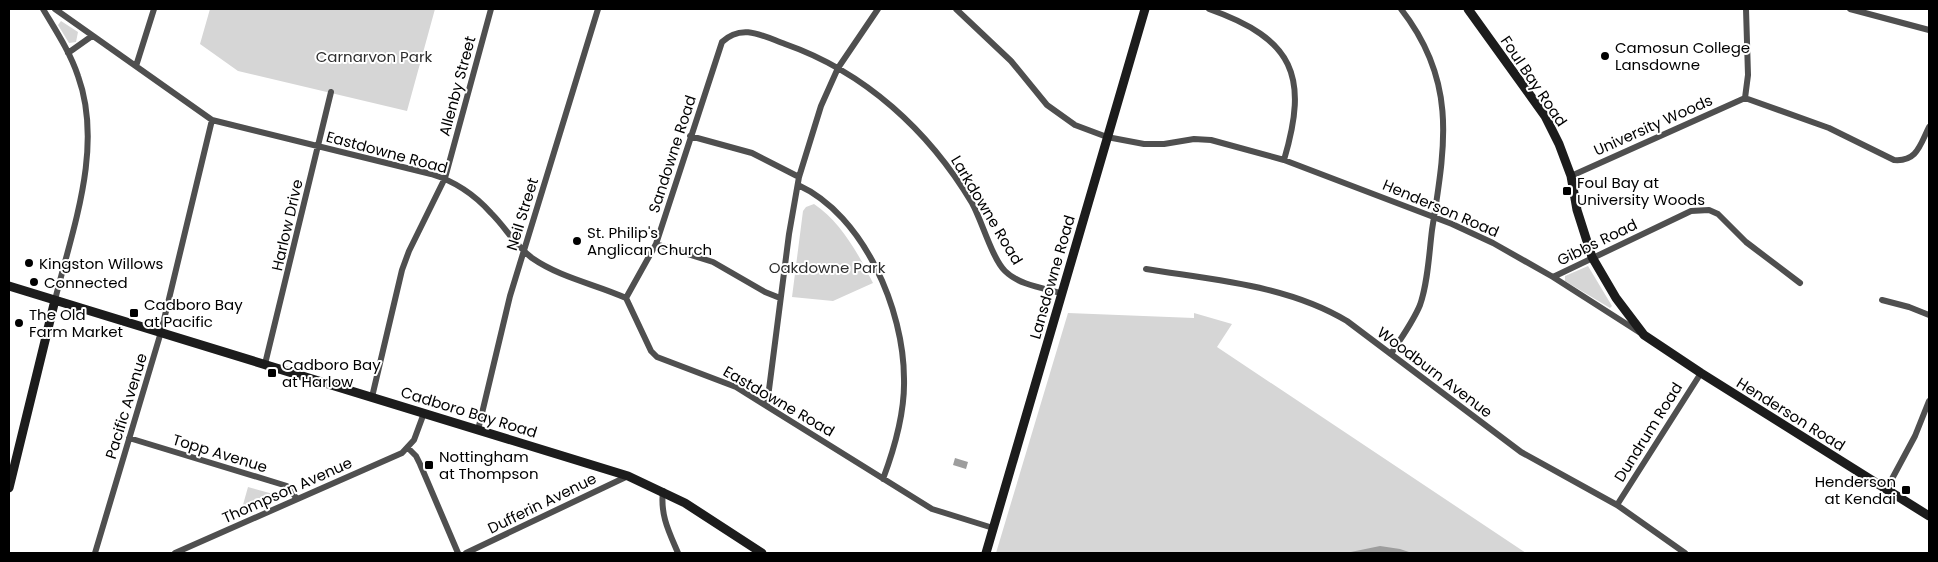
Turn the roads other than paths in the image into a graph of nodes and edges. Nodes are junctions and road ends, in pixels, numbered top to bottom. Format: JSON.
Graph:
{"nodes":[{"id":1,"x":44,"y":9,"type":"edge"},
{"id":2,"x":55,"y":9,"type":"edge"},
{"id":3,"x":154,"y":9,"type":"edge"},
{"id":4,"x":492,"y":9,"type":"edge"},
{"id":5,"x":598,"y":9,"type":"edge"},
{"id":6,"x":878,"y":9,"type":"edge"},
{"id":7,"x":956,"y":9,"type":"edge"},
{"id":8,"x":1145,"y":9,"type":"edge"},
{"id":9,"x":1210,"y":9,"type":"edge"},
{"id":10,"x":1401,"y":9,"type":"edge"},
{"id":11,"x":1468,"y":9,"type":"edge"},
{"id":12,"x":1746,"y":9,"type":"edge"},
{"id":13,"x":1850,"y":9,"type":"edge"},
{"id":14,"x":1929,"y":30,"type":"edge"},
{"id":15,"x":92,"y":36,"type":"junction"},
{"id":16,"x":722,"y":42,"type":"joint"},
{"id":17,"x":68,"y":53,"type":"junction"},
{"id":18,"x":136,"y":66,"type":"junction"},
{"id":19,"x":838,"y":68,"type":"junction"},
{"id":20,"x":331,"y":92,"type":"dead end"},
{"id":21,"x":1745,"y":98,"type":"junction"},
{"id":22,"x":212,"y":120,"type":"junction"},
{"id":23,"x":1929,"y":127,"type":"edge"},
{"id":24,"x":690,"y":136,"type":"junction"},
{"id":25,"x":1107,"y":138,"type":"junction"},
{"id":26,"x":318,"y":147,"type":"junction"},
{"id":27,"x":1284,"y":160,"type":"junction"},
{"id":28,"x":1570,"y":176,"type":"junction"},
{"id":29,"x":799,"y":177,"type":"junction"},
{"id":30,"x":445,"y":178,"type":"junction"},
{"id":31,"x":798,"y":185,"type":"junction"},
{"id":32,"x":1434,"y":218,"type":"junction"},
{"id":33,"x":656,"y":244,"type":"junction"},
{"id":34,"x":523,"y":251,"type":"junction"},
{"id":35,"x":1592,"y":257,"type":"junction"},
{"id":36,"x":1146,"y":269,"type":"dead end"},
{"id":37,"x":1553,"y":278,"type":"junction"},
{"id":38,"x":1800,"y":283,"type":"dead end"},
{"id":39,"x":9,"y":286,"type":"edge"},
{"id":40,"x":1061,"y":294,"type":"junction"},
{"id":41,"x":626,"y":298,"type":"junction"},
{"id":42,"x":780,"y":298,"type":"junction"},
{"id":43,"x":55,"y":300,"type":"junction"},
{"id":44,"x":1882,"y":300,"type":"dead end"},
{"id":45,"x":1929,"y":315,"type":"edge"},
{"id":46,"x":161,"y":332,"type":"junction"},
{"id":47,"x":1644,"y":335,"type":"junction"},
{"id":48,"x":1391,"y":354,"type":"junction"},
{"id":49,"x":265,"y":364,"type":"junction"},
{"id":50,"x":1701,"y":373,"type":"junction"},
{"id":51,"x":372,"y":397,"type":"junction"},
{"id":52,"x":1929,"y":401,"type":"edge"},
{"id":53,"x":767,"y":405,"type":"junction"},
{"id":54,"x":424,"y":413,"type":"junction"},
{"id":55,"x":478,"y":430,"type":"junction"},
{"id":56,"x":129,"y":438,"type":"junction"},
{"id":57,"x":408,"y":448,"type":"junction"},
{"id":58,"x":628,"y":476,"type":"junction"},
{"id":59,"x":883,"y":479,"type":"junction"},
{"id":60,"x":9,"y":488,"type":"edge"},
{"id":61,"x":1886,"y":490,"type":"junction"},
{"id":62,"x":663,"y":491,"type":"junction"},
{"id":63,"x":297,"y":499,"type":"junction"},
{"id":64,"x":1617,"y":505,"type":"junction"},
{"id":65,"x":1929,"y":516,"type":"edge"},
{"id":66,"x":993,"y":528,"type":"junction"},
{"id":67,"x":95,"y":553,"type":"edge"},
{"id":68,"x":175,"y":553,"type":"edge"},
{"id":69,"x":458,"y":553,"type":"edge"},
{"id":70,"x":466,"y":553,"type":"edge"},
{"id":71,"x":678,"y":553,"type":"edge"},
{"id":72,"x":762,"y":553,"type":"edge"},
{"id":73,"x":986,"y":553,"type":"edge"},
{"id":74,"x":1685,"y":553,"type":"edge"}],
"edges":[{"from":1,"to":17,"type":"street"},
{"from":2,"to":15,"type":"street","name":"Eastdowne Road"},
{"from":3,"to":18,"type":"street"},
{"from":4,"to":30,"type":"street","name":"Allenby Street"},
{"from":5,"to":34,"type":"street","name":"Neil Street"},
{"from":6,"to":19,"type":"street"},
{"from":7,"to":25,"type":"street","name":"Henderson Road"},
{"from":8,"to":25,"type":"main road","name":"Lansdowne Road"},
{"from":9,"to":27,"type":"street"},
{"from":10,"to":32,"type":"street"},
{"from":11,"to":28,"type":"main road","name":"Foul Bay Road"},
{"from":12,"to":21,"type":"street"},
{"from":13,"to":14,"type":"street"},
{"from":15,"to":17,"type":"street"},
{"from":15,"to":18,"type":"street","name":"Eastdowne Road"},
{"from":16,"to":19,"type":"street","name":"Larkdowne Road"},
{"from":16,"to":24,"type":"street","name":"Sandowne Road"},
{"from":17,"to":43,"type":"street"},
{"from":18,"to":22,"type":"street","name":"Eastdowne Road"},
{"from":19,"to":29,"type":"street"},
{"from":19,"to":40,"type":"street","name":"Larkdowne Road"},
{"from":20,"to":26,"type":"street","name":"Harlow Drive"},
{"from":21,"to":23,"type":"street"},
{"from":21,"to":28,"type":"street","name":"University Woods"},
{"from":22,"to":26,"type":"street","name":"Eastdowne Road"},
{"from":22,"to":46,"type":"street","name":"Pacific Avenue"},
{"from":24,"to":29,"type":"street"},
{"from":24,"to":33,"type":"street","name":"Sandowne Road"},
{"from":25,"to":27,"type":"street","name":"Henderson Road"},
{"from":25,"to":40,"type":"main road","name":"Lansdowne Road"},
{"from":26,"to":30,"type":"street","name":"Eastdowne Road"},
{"from":26,"to":49,"type":"street","name":"Harlow Drive"},
{"from":27,"to":32,"type":"street","name":"Henderson Road"},
{"from":28,"to":35,"type":"main road","name":"Foul Bay Road"},
{"from":29,"to":31,"type":"street"},
{"from":30,"to":34,"type":"street","name":"Eastdowne Road"},
{"from":30,"to":51,"type":"street","name":"Allenby Street"},
{"from":31,"to":42,"type":"street"},
{"from":31,"to":59,"type":"street"},
{"from":32,"to":37,"type":"street","name":"Henderson Road"},
{"from":32,"to":48,"type":"street"},
{"from":33,"to":41,"type":"street","name":"Sandowne Road"},
{"from":33,"to":42,"type":"street"},
{"from":34,"to":41,"type":"street","name":"Eastdowne Road"},
{"from":34,"to":55,"type":"street","name":"Neil Street"},
{"from":35,"to":37,"type":"street","name":"Gibbs Road"},
{"from":35,"to":38,"type":"street","name":"Gibbs Road"},
{"from":35,"to":47,"type":"main road","name":"Foul Bay Road"},
{"from":36,"to":48,"type":"street","name":"Woodburn Avenue"},
{"from":37,"to":47,"type":"street","name":"Henderson Road"},
{"from":39,"to":43,"type":"main road","name":"Cadboro Bay Road"},
{"from":40,"to":66,"type":"main road","name":"Lansdowne Road"},
{"from":41,"to":53,"type":"street","name":"Eastdowne Road"},
{"from":42,"to":53,"type":"street"},
{"from":43,"to":46,"type":"main road","name":"Cadboro Bay Road"},
{"from":43,"to":60,"type":"main road"},
{"from":44,"to":45,"type":"street"},
{"from":46,"to":49,"type":"main road","name":"Cadboro Bay Road"},
{"from":46,"to":56,"type":"street","name":"Pacific Avenue"},
{"from":47,"to":50,"type":"main road","name":"Henderson Road"},
{"from":48,"to":64,"type":"street","name":"Woodburn Avenue"},
{"from":49,"to":51,"type":"main road","name":"Cadboro Bay Road"},
{"from":50,"to":61,"type":"main road","name":"Henderson Road"},
{"from":50,"to":64,"type":"street","name":"Dundrum Road"},
{"from":51,"to":54,"type":"main road","name":"Cadboro Bay Road"},
{"from":52,"to":61,"type":"street"},
{"from":53,"to":59,"type":"street","name":"Eastdowne Road"},
{"from":54,"to":55,"type":"main road","name":"Cadboro Bay Road"},
{"from":54,"to":57,"type":"street"},
{"from":55,"to":58,"type":"main road","name":"Cadboro Bay Road"},
{"from":56,"to":63,"type":"street","name":"Topp Avenue"},
{"from":56,"to":67,"type":"street","name":"Pacific Avenue"},
{"from":57,"to":63,"type":"street","name":"Thompson Avenue"},
{"from":57,"to":69,"type":"street"},
{"from":58,"to":62,"type":"main road","name":"Cadboro Bay Road"},
{"from":58,"to":70,"type":"street","name":"Dufferin Avenue"},
{"from":59,"to":66,"type":"street","name":"Eastdowne Road"},
{"from":61,"to":65,"type":"main road","name":"Henderson Road"},
{"from":62,"to":71,"type":"street"},
{"from":62,"to":72,"type":"main road","name":"Cadboro Bay Road"},
{"from":63,"to":68,"type":"street","name":"Thompson Avenue"},
{"from":64,"to":74,"type":"street","name":"Woodburn Avenue"},
{"from":66,"to":73,"type":"main road","name":"Lansdowne Road"}]}
